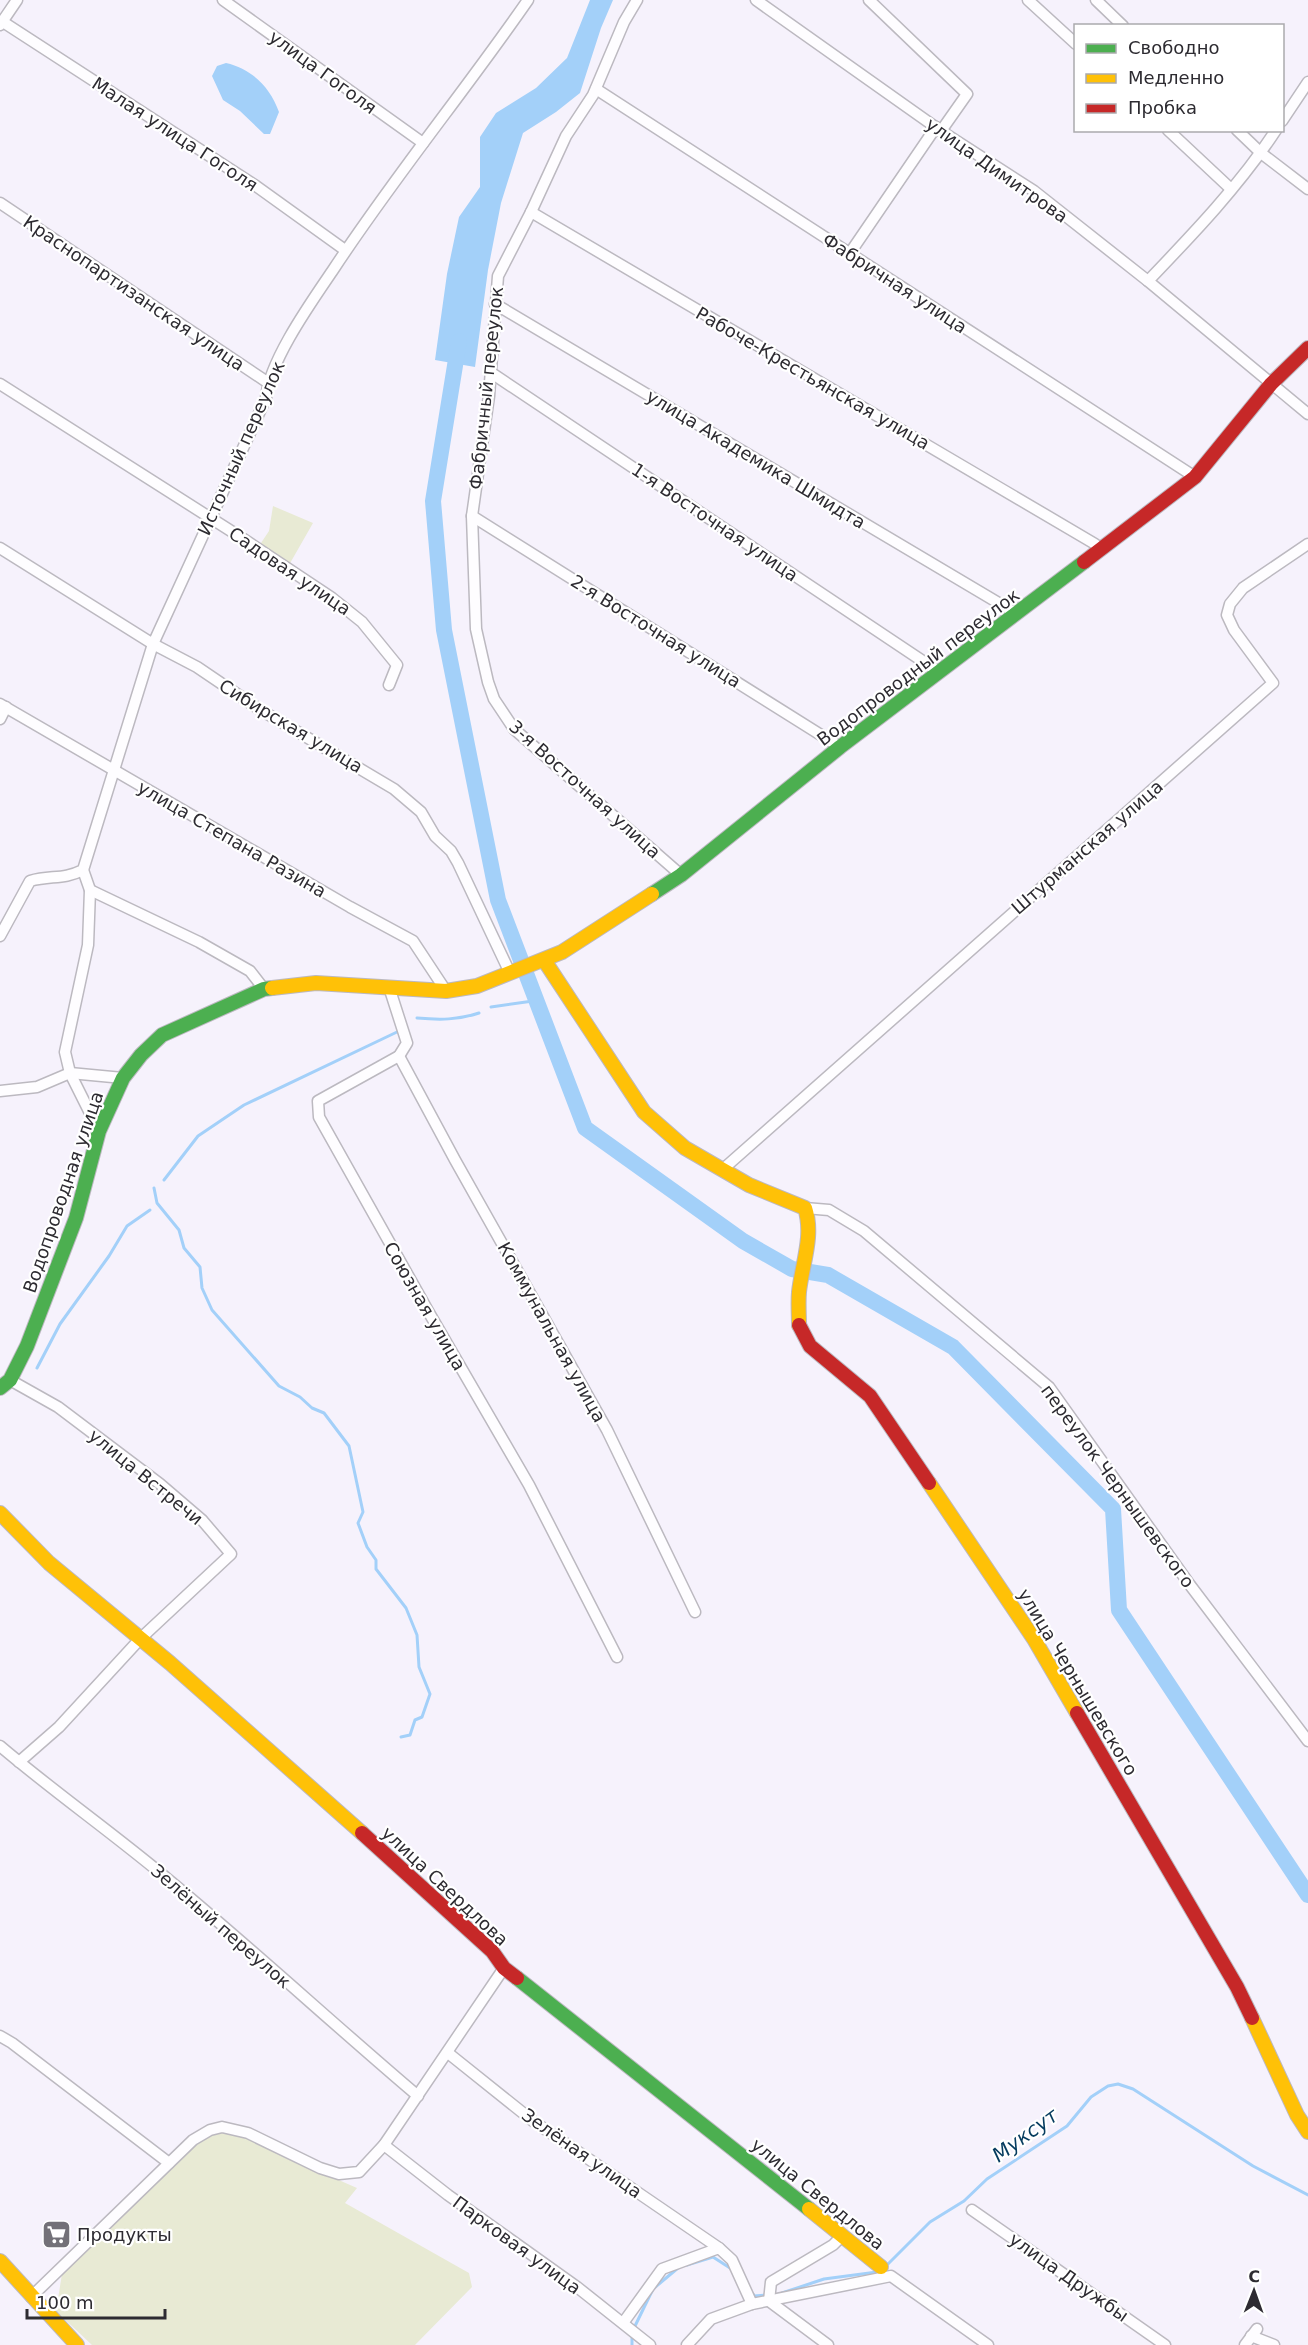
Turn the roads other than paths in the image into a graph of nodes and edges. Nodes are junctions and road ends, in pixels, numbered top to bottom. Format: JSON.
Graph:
{"nodes":[{"id":1,"x":17,"y":0,"type":"edge"},
{"id":2,"x":223,"y":0,"type":"edge"},
{"id":3,"x":528,"y":0,"type":"edge"},
{"id":4,"x":637,"y":0,"type":"edge"},
{"id":5,"x":756,"y":0,"type":"edge"},
{"id":6,"x":869,"y":0,"type":"edge"},
{"id":7,"x":1028,"y":0,"type":"edge"},
{"id":8,"x":1096,"y":0,"type":"edge"},
{"id":9,"x":1,"y":24,"type":"edge"},
{"id":10,"x":1121,"y":24,"type":"edge"},
{"id":11,"x":1074,"y":42,"type":"edge"},
{"id":12,"x":1308,"y":82,"type":"edge"},
{"id":13,"x":596,"y":89,"type":"junction"},
{"id":14,"x":1284,"y":117,"type":"edge"},
{"id":15,"x":938,"y":129,"type":"junction"},
{"id":16,"x":1170,"y":132,"type":"edge"},
{"id":17,"x":1239,"y":132,"type":"edge"},
{"id":18,"x":1275,"y":132,"type":"edge"},
{"id":19,"x":423,"y":143,"type":"junction"},
{"id":20,"x":1261,"y":153,"type":"junction"},
{"id":21,"x":1231,"y":189,"type":"junction"},
{"id":22,"x":1308,"y":189,"type":"edge"},
{"id":23,"x":0,"y":203,"type":"edge"},
{"id":24,"x":531,"y":212,"type":"junction"},
{"id":25,"x":345,"y":250,"type":"junction"},
{"id":26,"x":850,"y":253,"type":"junction"},
{"id":27,"x":1148,"y":281,"type":"junction"},
{"id":28,"x":495,"y":304,"type":"junction"},
{"id":29,"x":1308,"y":348,"type":"edge"},
{"id":30,"x":490,"y":372,"type":"junction"},
{"id":31,"x":267,"y":382,"type":"junction"},
{"id":32,"x":0,"y":384,"type":"edge"},
{"id":33,"x":1271,"y":384,"type":"junction"},
{"id":34,"x":1308,"y":414,"type":"edge"},
{"id":35,"x":1195,"y":477,"type":"junction"},
{"id":36,"x":472,"y":516,"type":"junction"},
{"id":37,"x":210,"y":518,"type":"junction"},
{"id":38,"x":1308,"y":544,"type":"edge"},
{"id":39,"x":1097,"y":547,"type":"junction"},
{"id":40,"x":0,"y":548,"type":"edge"},
{"id":41,"x":1017,"y":614,"type":"junction"},
{"id":42,"x":153,"y":644,"type":"junction"},
{"id":43,"x":939,"y":672,"type":"junction"},
{"id":44,"x":388,"y":685,"type":"dead end"},
{"id":45,"x":494,"y":699,"type":"joint"},
{"id":46,"x":3,"y":706,"type":"edge"},
{"id":47,"x":0,"y":719,"type":"edge"},
{"id":48,"x":840,"y":747,"type":"junction"},
{"id":49,"x":114,"y":772,"type":"junction"},
{"id":50,"x":83,"y":870,"type":"junction"},
{"id":51,"x":681,"y":875,"type":"junction"},
{"id":52,"x":90,"y":890,"type":"junction"},
{"id":53,"x":0,"y":936,"type":"edge"},
{"id":54,"x":562,"y":952,"type":"joint"},
{"id":55,"x":544,"y":960,"type":"junction"},
{"id":56,"x":510,"y":973,"type":"junction"},
{"id":57,"x":389,"y":987,"type":"junction"},
{"id":58,"x":264,"y":988,"type":"junction"},
{"id":59,"x":446,"y":991,"type":"junction"},
{"id":60,"x":399,"y":1056,"type":"junction"},
{"id":61,"x":70,"y":1073,"type":"junction"},
{"id":62,"x":123,"y":1078,"type":"junction"},
{"id":63,"x":0,"y":1091,"type":"edge"},
{"id":64,"x":99,"y":1131,"type":"junction"},
{"id":65,"x":722,"y":1170,"type":"junction"},
{"id":66,"x":805,"y":1208,"type":"junction"},
{"id":67,"x":5,"y":1384,"type":"edge"},
{"id":68,"x":0,"y":1513,"type":"edge"},
{"id":69,"x":695,"y":1612,"type":"dead end"},
{"id":70,"x":140,"y":1639,"type":"junction"},
{"id":71,"x":617,"y":1657,"type":"dead end"},
{"id":72,"x":1308,"y":1741,"type":"edge"},
{"id":73,"x":0,"y":1746,"type":"edge"},
{"id":74,"x":20,"y":1762,"type":"junction"},
{"id":75,"x":504,"y":1968,"type":"junction"},
{"id":76,"x":0,"y":2037,"type":"edge"},
{"id":77,"x":448,"y":2053,"type":"junction"},
{"id":78,"x":418,"y":2096,"type":"junction"},
{"id":79,"x":1308,"y":2132,"type":"edge"},
{"id":80,"x":384,"y":2145,"type":"junction"},
{"id":81,"x":170,"y":2163,"type":"junction"},
{"id":82,"x":972,"y":2210,"type":"dead end"},
{"id":83,"x":842,"y":2236,"type":"junction"},
{"id":84,"x":719,"y":2248,"type":"junction"},
{"id":85,"x":0,"y":2261,"type":"edge"},
{"id":86,"x":886,"y":2271,"type":"junction"},
{"id":87,"x":31,"y":2297,"type":"junction"},
{"id":88,"x":769,"y":2301,"type":"junction"},
{"id":89,"x":752,"y":2304,"type":"junction"},
{"id":90,"x":623,"y":2323,"type":"junction"},
{"id":91,"x":1251,"y":2337,"type":"edge"},
{"id":92,"x":77,"y":2345,"type":"edge"},
{"id":93,"x":650,"y":2345,"type":"edge"},
{"id":94,"x":687,"y":2345,"type":"edge"},
{"id":95,"x":828,"y":2345,"type":"edge"},
{"id":96,"x":988,"y":2345,"type":"edge"},
{"id":97,"x":1165,"y":2345,"type":"edge"},
{"id":98,"x":1274,"y":2345,"type":"edge"}],
"edges":[{"from":1,"to":9,"type":"street"},
{"from":2,"to":19,"type":"street","name":"улица Гоголя"},
{"from":3,"to":19,"type":"street","name":"Источный переулок"},
{"from":4,"to":13,"type":"street","name":"Фабричный переулок"},
{"from":5,"to":15,"type":"street","name":"улица Димитрова"},
{"from":6,"to":15,"type":"street"},
{"from":7,"to":11,"type":"street"},
{"from":8,"to":10,"type":"street"},
{"from":9,"to":25,"type":"street","name":"Малая улица Гоголя"},
{"from":12,"to":14,"type":"street"},
{"from":13,"to":24,"type":"street","name":"Фабричный переулок"},
{"from":13,"to":26,"type":"street","name":"Фабричная улица"},
{"from":15,"to":26,"type":"street"},
{"from":15,"to":27,"type":"street","name":"улица Димитрова"},
{"from":16,"to":21,"type":"street"},
{"from":17,"to":20,"type":"street"},
{"from":18,"to":20,"type":"street"},
{"from":19,"to":25,"type":"street","name":"Источный переулок"},
{"from":20,"to":21,"type":"street"},
{"from":20,"to":22,"type":"street"},
{"from":21,"to":27,"type":"street"},
{"from":23,"to":31,"type":"street","name":"Краснопартизанская улица"},
{"from":24,"to":28,"type":"street","name":"Фабричный переулок"},
{"from":24,"to":39,"type":"street","name":"Рабоче-Крестьянская улица"},
{"from":25,"to":31,"type":"street","name":"Источный переулок"},
{"from":26,"to":35,"type":"street","name":"Фабричная улица"},
{"from":27,"to":33,"type":"street","name":"улица Димитрова"},
{"from":28,"to":30,"type":"street","name":"Фабричный переулок"},
{"from":28,"to":41,"type":"street","name":"улица Академика Шмидта"},
{"from":29,"to":33,"type":"street","name":"Водопроводный переулок"},
{"from":30,"to":36,"type":"street","name":"Фабричный переулок"},
{"from":30,"to":43,"type":"street","name":"1-я Восточная улица"},
{"from":31,"to":37,"type":"street","name":"Источный переулок"},
{"from":32,"to":37,"type":"street","name":"Садовая улица"},
{"from":33,"to":34,"type":"street","name":"улица Димитрова"},
{"from":33,"to":35,"type":"street","name":"Водопроводный переулок"},
{"from":35,"to":39,"type":"street","name":"Водопроводный переулок"},
{"from":36,"to":45,"type":"street","name":"Фабричный переулок"},
{"from":36,"to":48,"type":"street","name":"2-я Восточная улица"},
{"from":37,"to":42,"type":"street","name":"Источный переулок"},
{"from":37,"to":44,"type":"street","name":"Садовая улица"},
{"from":38,"to":65,"type":"street","name":"Штурманская улица"},
{"from":39,"to":41,"type":"street","name":"Водопроводный переулок"},
{"from":40,"to":42,"type":"street","name":"Сибирская улица"},
{"from":41,"to":43,"type":"street","name":"Водопроводный переулок"},
{"from":42,"to":49,"type":"street","name":"Источный переулок"},
{"from":42,"to":56,"type":"street","name":"Сибирская улица"},
{"from":43,"to":48,"type":"street","name":"Водопроводный переулок"},
{"from":45,"to":51,"type":"street","name":"3-я Восточная улица"},
{"from":46,"to":47,"type":"street"},
{"from":46,"to":49,"type":"street","name":"улица Степана Разина"},
{"from":48,"to":51,"type":"street","name":"Водопроводный переулок"},
{"from":49,"to":50,"type":"street","name":"Источный переулок"},
{"from":49,"to":59,"type":"street","name":"улица Степана Разина"},
{"from":50,"to":52,"type":"street"},
{"from":50,"to":53,"type":"street"},
{"from":51,"to":54,"type":"street","name":"Водопроводный переулок"},
{"from":52,"to":58,"type":"street"},
{"from":52,"to":61,"type":"street"},
{"from":54,"to":55,"type":"street","name":"Водопроводная улица"},
{"from":55,"to":56,"type":"street","name":"Водопроводная улица"},
{"from":55,"to":65,"type":"street"},
{"from":56,"to":59,"type":"street","name":"Водопроводная улица"},
{"from":57,"to":58,"type":"street","name":"Водопроводная улица"},
{"from":57,"to":59,"type":"street","name":"Водопроводная улица"},
{"from":57,"to":60,"type":"street"},
{"from":58,"to":62,"type":"street","name":"Водопроводная улица"},
{"from":60,"to":69,"type":"street","name":"Коммунальная улица"},
{"from":60,"to":71,"type":"street","name":"Союзная улица"},
{"from":61,"to":62,"type":"street"},
{"from":61,"to":63,"type":"street"},
{"from":61,"to":64,"type":"street"},
{"from":62,"to":64,"type":"street","name":"Водопроводная улица"},
{"from":64,"to":67,"type":"street","name":"Водопроводная улица"},
{"from":65,"to":66,"type":"street"},
{"from":66,"to":72,"type":"street","name":"переулок Чернышевского"},
{"from":66,"to":79,"type":"street","name":"улица Чернышевского"},
{"from":67,"to":70,"type":"street","name":"улица Встречи"},
{"from":68,"to":70,"type":"street","name":"улица Свердлова"},
{"from":70,"to":74,"type":"street"},
{"from":70,"to":75,"type":"street","name":"улица Свердлова"},
{"from":73,"to":74,"type":"street","name":"Зелёный переулок"},
{"from":74,"to":78,"type":"street","name":"Зелёный переулок"},
{"from":75,"to":77,"type":"street"},
{"from":75,"to":83,"type":"street","name":"улица Свердлова"},
{"from":76,"to":81,"type":"street"},
{"from":77,"to":78,"type":"street"},
{"from":77,"to":84,"type":"street","name":"Зелёная улица"},
{"from":78,"to":80,"type":"street"},
{"from":80,"to":81,"type":"street"},
{"from":80,"to":90,"type":"street","name":"Парковая улица"},
{"from":81,"to":87,"type":"street"},
{"from":82,"to":97,"type":"street","name":"улица Дружбы"},
{"from":83,"to":86,"type":"street","name":"улица Свердлова"},
{"from":83,"to":88,"type":"street"},
{"from":84,"to":89,"type":"street","name":"Зелёная улица"},
{"from":84,"to":90,"type":"street"},
{"from":85,"to":87,"type":"street"},
{"from":86,"to":88,"type":"street"},
{"from":86,"to":96,"type":"street","name":"улица Свердлова"},
{"from":87,"to":92,"type":"street"},
{"from":88,"to":89,"type":"street"},
{"from":88,"to":95,"type":"street"},
{"from":89,"to":94,"type":"street"},
{"from":90,"to":93,"type":"street","name":"Парковая улица"},
{"from":91,"to":98,"type":"street"}]}
